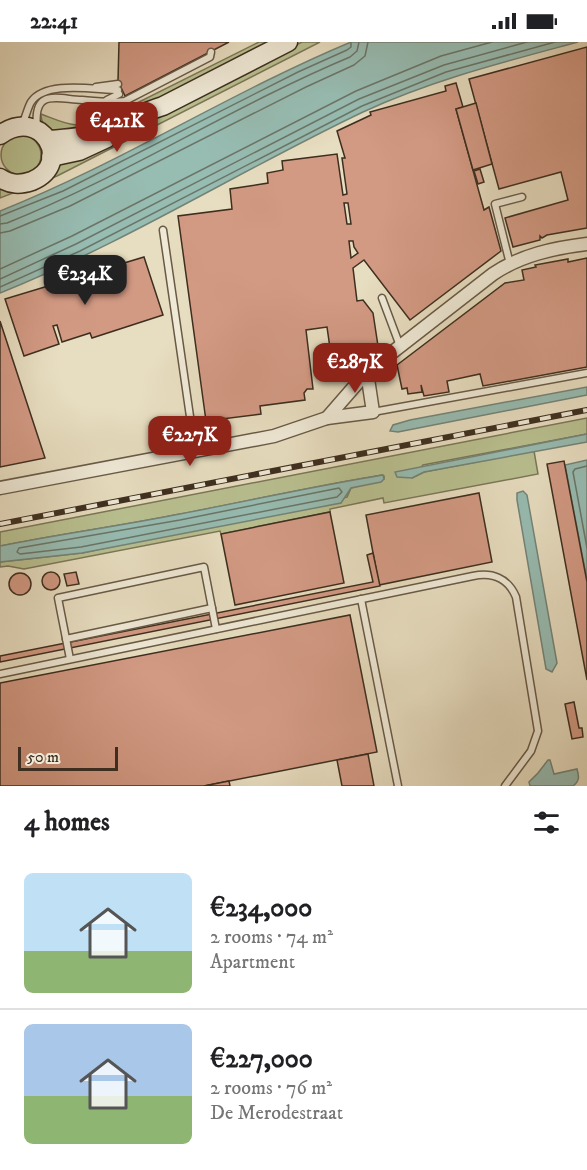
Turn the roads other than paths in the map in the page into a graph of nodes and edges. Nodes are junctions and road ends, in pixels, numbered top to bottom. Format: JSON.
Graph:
{"nodes":[{"id":1,"x":288,"y":42,"type":"edge"},
{"id":2,"x":211,"y":52,"type":"dead end"},
{"id":3,"x":107,"y":100,"type":"junction"},
{"id":4,"x":20,"y":126,"type":"junction"},
{"id":5,"x":1,"y":134,"type":"edge"},
{"id":6,"x":46,"y":142,"type":"junction"},
{"id":7,"x":1,"y":180,"type":"edge"},
{"id":8,"x":522,"y":197,"type":"dead end"},
{"id":9,"x":163,"y":230,"type":"dead end"},
{"id":10,"x":587,"y":244,"type":"edge"},
{"id":11,"x":510,"y":264,"type":"junction"},
{"id":12,"x":382,"y":298,"type":"dead end"},
{"id":13,"x":400,"y":347,"type":"junction"},
{"id":14,"x":367,"y":372,"type":"junction"},
{"id":15,"x":587,"y":373,"type":"edge"},
{"id":16,"x":373,"y":412,"type":"junction"},
{"id":17,"x":327,"y":418,"type":"junction"},
{"id":18,"x":195,"y":451,"type":"junction"},
{"id":19,"x":0,"y":488,"type":"edge"},
{"id":20,"x":361,"y":599,"type":"junction"},
{"id":21,"x":212,"y":608,"type":"junction"},
{"id":22,"x":216,"y":629,"type":"junction"},
{"id":23,"x":66,"y":639,"type":"junction"},
{"id":24,"x":70,"y":659,"type":"junction"},
{"id":25,"x":0,"y":674,"type":"edge"},
{"id":26,"x":398,"y":786,"type":"edge"},
{"id":27,"x":506,"y":786,"type":"edge"}],
"edges":[{"from":1,"to":6,"type":"main road"},
{"from":2,"to":3,"type":"lane"},
{"from":3,"to":4,"type":"lane"},
{"from":3,"to":6,"type":"lane"},
{"from":4,"to":5,"type":"main road"},
{"from":4,"to":6,"type":"main road"},
{"from":6,"to":7,"type":"main road"},
{"from":8,"to":11,"type":"lane"},
{"from":9,"to":18,"type":"lane"},
{"from":10,"to":11,"type":"street"},
{"from":11,"to":13,"type":"street"},
{"from":12,"to":13,"type":"lane"},
{"from":13,"to":14,"type":"street"},
{"from":14,"to":16,"type":"street"},
{"from":14,"to":17,"type":"street"},
{"from":15,"to":16,"type":"lane"},
{"from":16,"to":17,"type":"street"},
{"from":17,"to":18,"type":"street"},
{"from":18,"to":19,"type":"street"},
{"from":20,"to":22,"type":"lane"},
{"from":20,"to":26,"type":"lane"},
{"from":20,"to":27,"type":"lane"},
{"from":21,"to":22,"type":"lane"},
{"from":21,"to":23,"type":"lane"},
{"from":21,"to":23,"type":"lane"},
{"from":22,"to":24,"type":"lane"},
{"from":23,"to":24,"type":"lane"},
{"from":24,"to":25,"type":"lane"}]}
